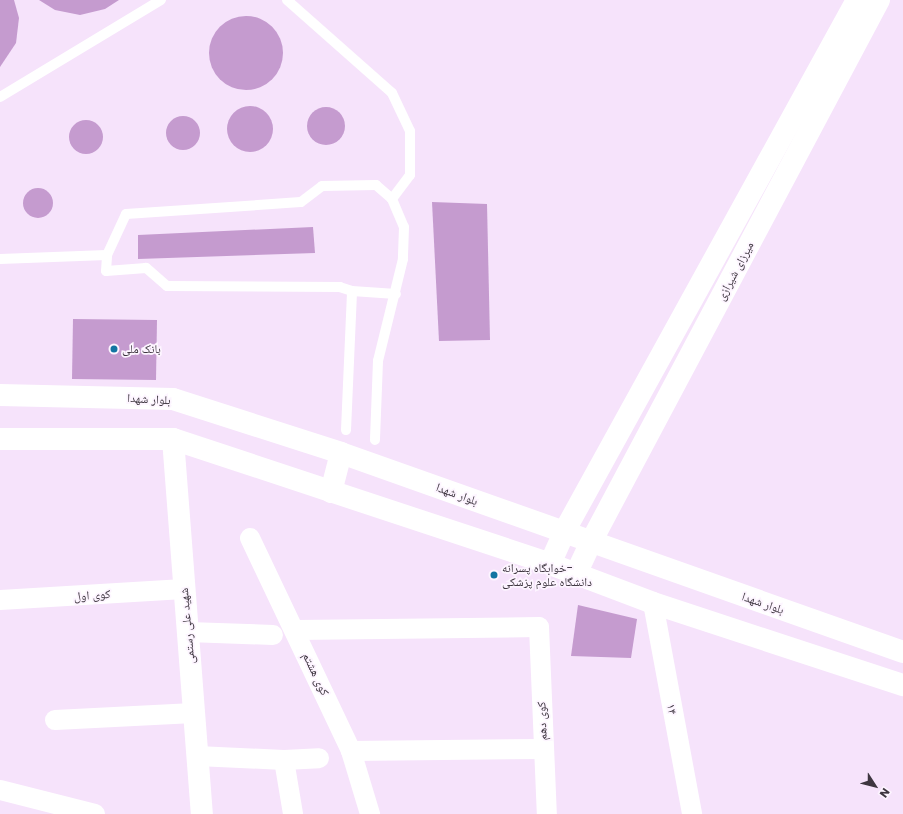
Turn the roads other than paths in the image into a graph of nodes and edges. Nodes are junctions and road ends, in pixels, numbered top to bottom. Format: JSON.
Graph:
{"nodes":[{"id":1,"x":161,"y":0,"type":"edge"},
{"id":2,"x":287,"y":0,"type":"edge"},
{"id":3,"x":857,"y":0,"type":"edge"},
{"id":4,"x":879,"y":0,"type":"edge"},
{"id":5,"x":0,"y":97,"type":"edge"},
{"id":6,"x":392,"y":199,"type":"junction"},
{"id":7,"x":107,"y":255,"type":"junction"},
{"id":8,"x":0,"y":259,"type":"edge"},
{"id":9,"x":352,"y":290,"type":"junction"},
{"id":10,"x":396,"y":294,"type":"junction"},
{"id":11,"x":4,"y":391,"type":"edge"},
{"id":12,"x":346,"y":430,"type":"dead end"},
{"id":13,"x":173,"y":438,"type":"junction"},
{"id":14,"x":0,"y":439,"type":"edge"},
{"id":15,"x":375,"y":440,"type":"dead end"},
{"id":16,"x":341,"y":453,"type":"junction"},
{"id":17,"x":331,"y":492,"type":"junction"},
{"id":18,"x":564,"y":532,"type":"junction"},
{"id":19,"x":250,"y":538,"type":"dead end"},
{"id":20,"x":591,"y":542,"type":"junction"},
{"id":21,"x":550,"y":564,"type":"junction"},
{"id":22,"x":576,"y":574,"type":"junction"},
{"id":23,"x":184,"y":589,"type":"junction"},
{"id":24,"x":0,"y":600,"type":"edge"},
{"id":25,"x":653,"y":603,"type":"junction"},
{"id":26,"x":296,"y":630,"type":"junction"},
{"id":27,"x":188,"y":632,"type":"junction"},
{"id":28,"x":273,"y":635,"type":"dead end"},
{"id":29,"x":903,"y":652,"type":"edge"},
{"id":30,"x":903,"y":685,"type":"edge"},
{"id":31,"x":194,"y":714,"type":"junction"},
{"id":32,"x":55,"y":720,"type":"dead end"},
{"id":33,"x":543,"y":749,"type":"junction"},
{"id":34,"x":352,"y":751,"type":"junction"},
{"id":35,"x":197,"y":756,"type":"junction"},
{"id":36,"x":319,"y":758,"type":"dead end"},
{"id":37,"x":284,"y":760,"type":"junction"},
{"id":38,"x":0,"y":790,"type":"edge"},
{"id":39,"x":95,"y":814,"type":"edge"},
{"id":40,"x":202,"y":814,"type":"edge"},
{"id":41,"x":293,"y":814,"type":"edge"},
{"id":42,"x":370,"y":814,"type":"edge"},
{"id":43,"x":547,"y":814,"type":"edge"},
{"id":44,"x":692,"y":814,"type":"edge"}],
"edges":[{"from":1,"to":5,"type":"lane"},
{"from":2,"to":6,"type":"lane"},
{"from":3,"to":18,"type":"main road","name":"میرزای شیرازی"},
{"from":4,"to":20,"type":"main road","name":"میرزای شیرازی"},
{"from":6,"to":7,"type":"lane"},
{"from":6,"to":10,"type":"lane"},
{"from":7,"to":8,"type":"lane"},
{"from":7,"to":9,"type":"lane"},
{"from":9,"to":10,"type":"lane"},
{"from":9,"to":12,"type":"lane"},
{"from":10,"to":15,"type":"lane"},
{"from":11,"to":16,"type":"main road","name":"بلوار شهدا"},
{"from":13,"to":14,"type":"main road"},
{"from":13,"to":17,"type":"main road"},
{"from":13,"to":23,"type":"main road","name":"شهید علی رستمی"},
{"from":16,"to":17,"type":"main road"},
{"from":16,"to":18,"type":"main road","name":"بلوار شهدا"},
{"from":17,"to":21,"type":"main road"},
{"from":18,"to":20,"type":"main road","name":"بلوار شهدا"},
{"from":18,"to":21,"type":"main road","name":"میرزای شیرازی"},
{"from":19,"to":26,"type":"street","name":"کوی هشتم"},
{"from":20,"to":22,"type":"main road","name":"میرزای شیرازی"},
{"from":20,"to":29,"type":"main road","name":"بلوار شهدا"},
{"from":21,"to":22,"type":"main road"},
{"from":22,"to":25,"type":"main road"},
{"from":23,"to":24,"type":"street","name":"کوی اول"},
{"from":23,"to":27,"type":"main road","name":"شهید علی رستمی"},
{"from":25,"to":30,"type":"main road"},
{"from":25,"to":44,"type":"street","name":"۱۴"},
{"from":26,"to":33,"type":"street","name":"کوی دهم"},
{"from":26,"to":34,"type":"street","name":"کوی هشتم"},
{"from":27,"to":28,"type":"street"},
{"from":27,"to":31,"type":"main road","name":"شهید علی رستمی"},
{"from":31,"to":32,"type":"street"},
{"from":31,"to":35,"type":"main road","name":"شهید علی رستمی"},
{"from":33,"to":34,"type":"street"},
{"from":33,"to":43,"type":"street","name":"کوی دهم"},
{"from":34,"to":42,"type":"street","name":"کوی هشتم"},
{"from":35,"to":37,"type":"street"},
{"from":35,"to":40,"type":"main road","name":"شهید علی رستمی"},
{"from":36,"to":37,"type":"street"},
{"from":37,"to":41,"type":"street"},
{"from":38,"to":39,"type":"street"}]}
